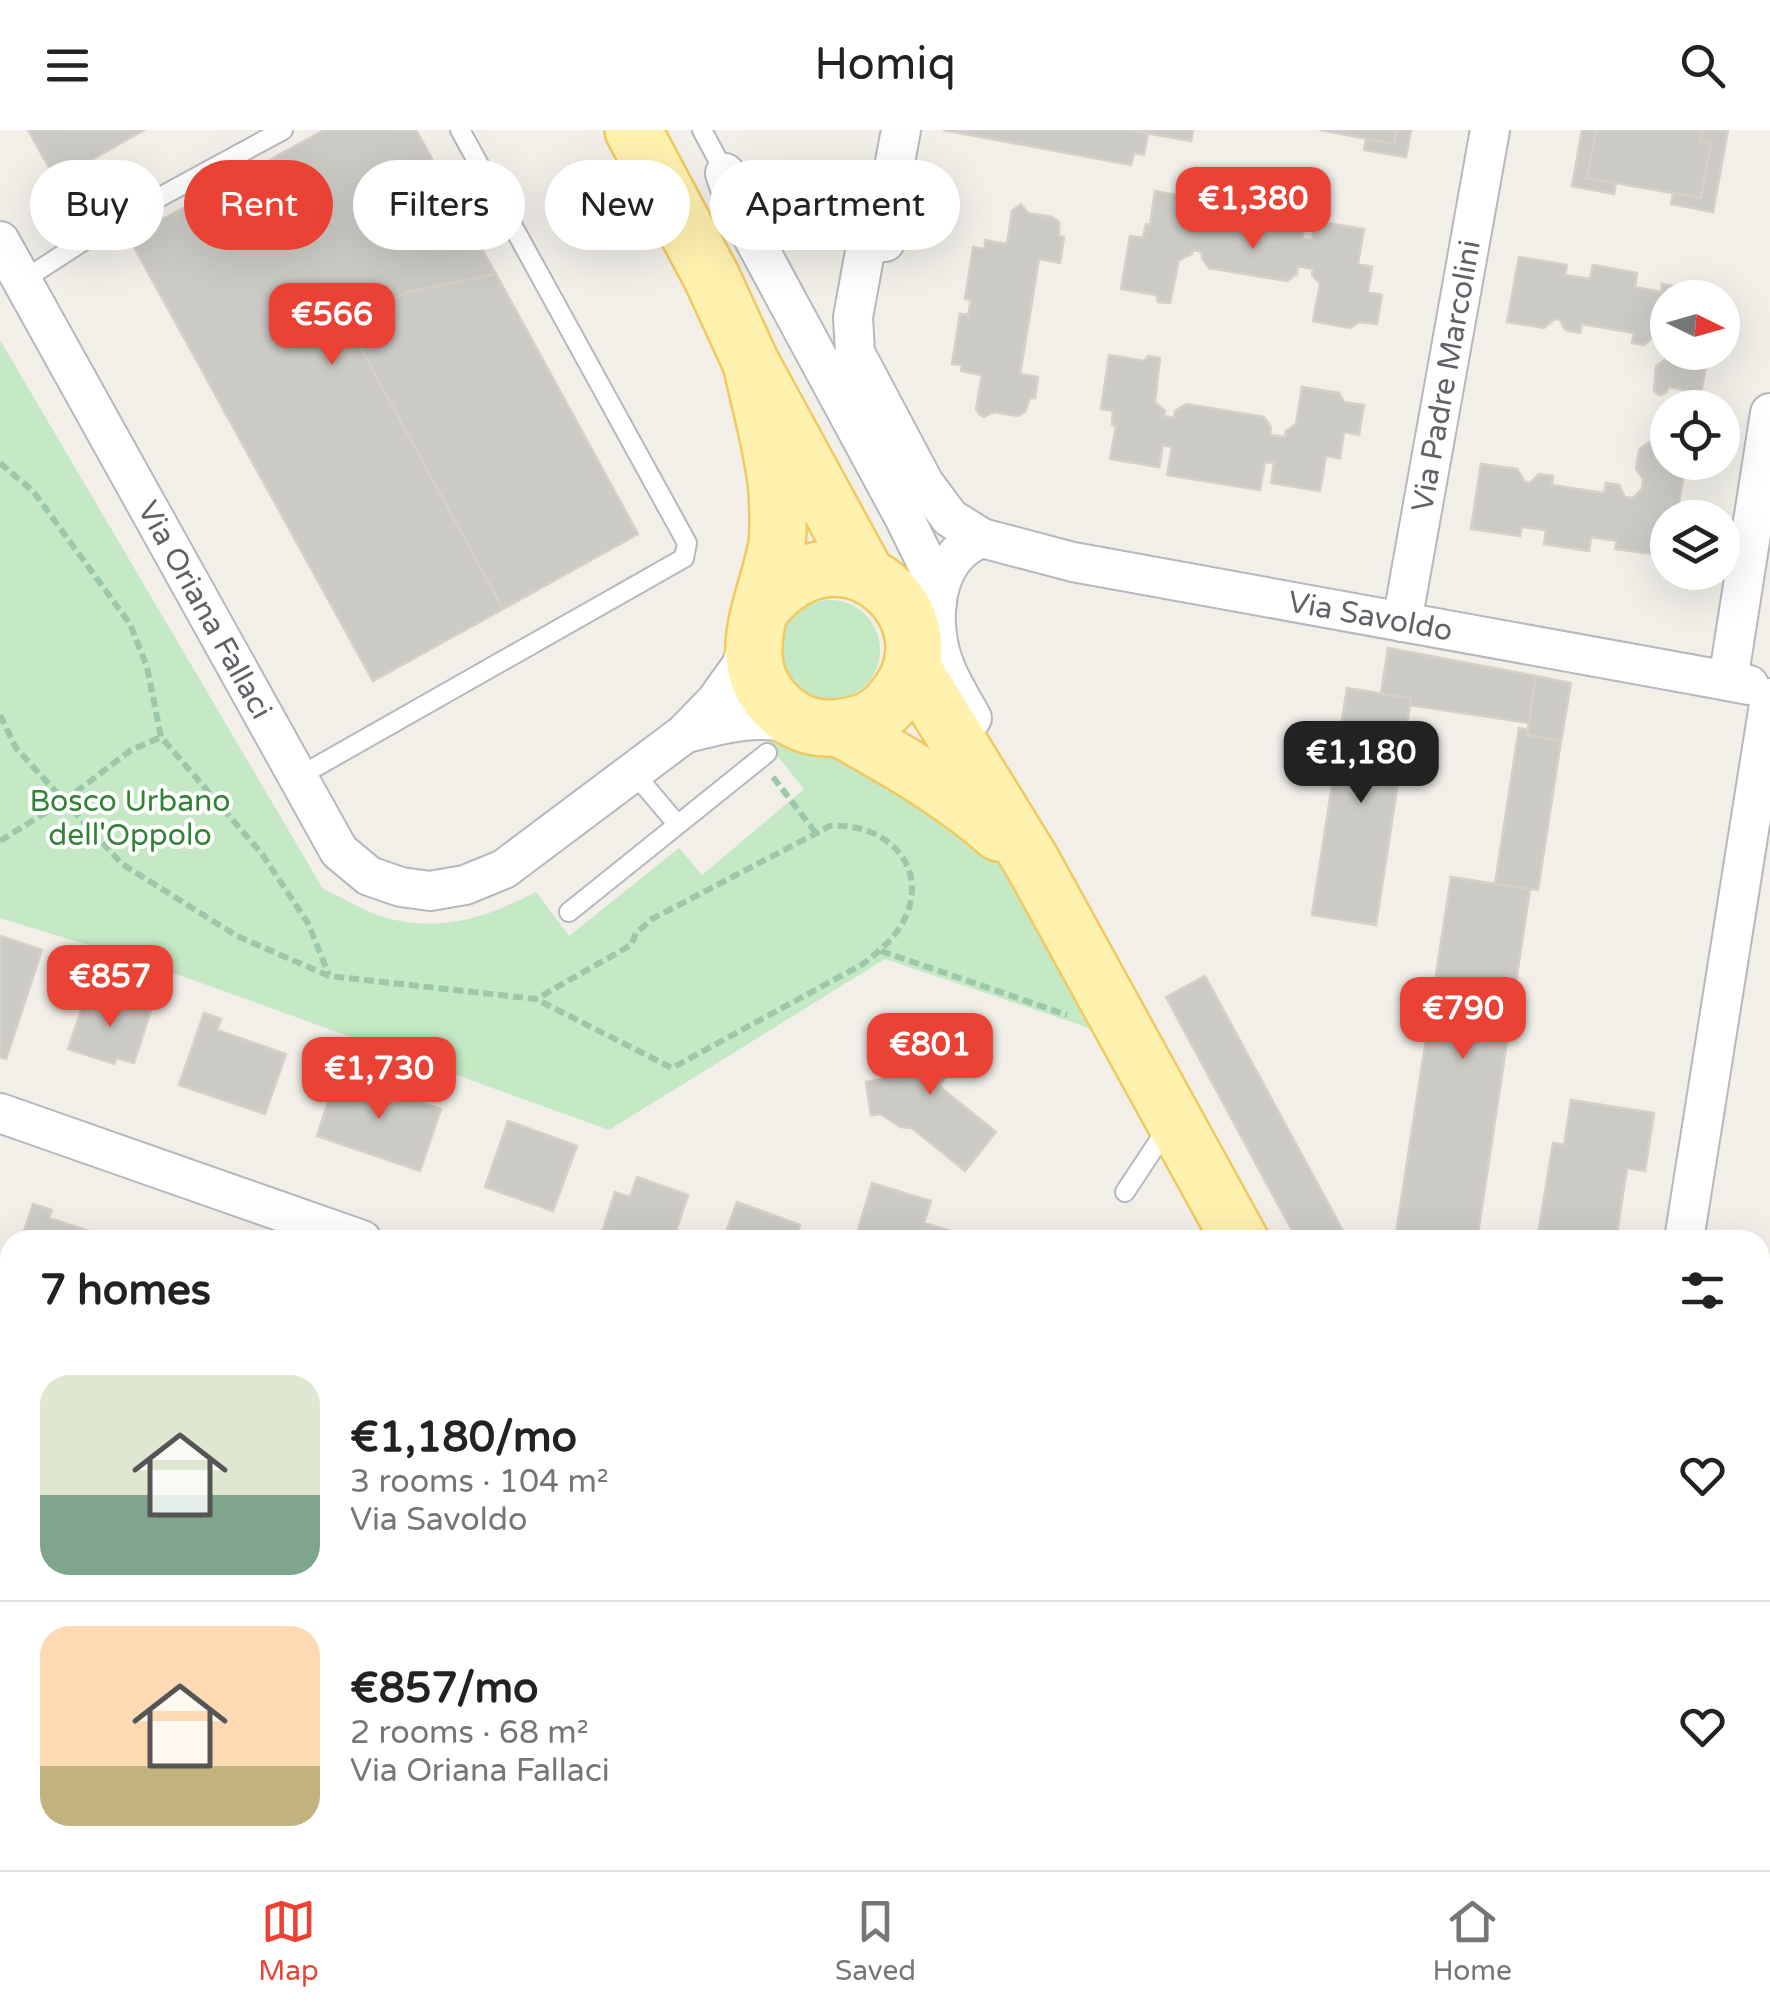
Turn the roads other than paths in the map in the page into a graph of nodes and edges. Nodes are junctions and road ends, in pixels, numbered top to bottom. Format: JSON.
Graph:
{"nodes":[{"id":1,"x":283,"y":130,"type":"edge"},
{"id":2,"x":460,"y":130,"type":"edge"},
{"id":3,"x":633,"y":130,"type":"edge"},
{"id":4,"x":702,"y":130,"type":"edge"},
{"id":5,"x":900,"y":130,"type":"edge"},
{"id":6,"x":1490,"y":130,"type":"edge"},
{"id":7,"x":718,"y":160,"type":"edge"},
{"id":8,"x":0,"y":241,"type":"edge"},
{"id":9,"x":760,"y":250,"type":"edge"},
{"id":10,"x":22,"y":280,"type":"junction"},
{"id":11,"x":751,"y":363,"type":"junction"},
{"id":12,"x":1770,"y":413,"type":"edge"},
{"id":13,"x":998,"y":542,"type":"junction"},
{"id":14,"x":866,"y":574,"type":"junction"},
{"id":15,"x":936,"y":603,"type":"junction"},
{"id":16,"x":760,"y":614,"type":"junction"},
{"id":17,"x":1402,"y":622,"type":"junction"},
{"id":18,"x":912,"y":668,"type":"junction"},
{"id":19,"x":1728,"y":681,"type":"junction"},
{"id":20,"x":1770,"y":690,"type":"edge"},
{"id":21,"x":1770,"y":698,"type":"edge"},
{"id":22,"x":684,"y":734,"type":"junction"},
{"id":23,"x":795,"y":742,"type":"junction"},
{"id":24,"x":633,"y":772,"type":"junction"},
{"id":25,"x":298,"y":777,"type":"junction"},
{"id":26,"x":678,"y":824,"type":"junction"},
{"id":27,"x":1044,"y":884,"type":"junction"},
{"id":28,"x":569,"y":912,"type":"dead end"},
{"id":29,"x":0,"y":1113,"type":"edge"},
{"id":30,"x":1174,"y":1118,"type":"junction"},
{"id":31,"x":1125,"y":1192,"type":"dead end"},
{"id":32,"x":333,"y":1230,"type":"edge"},
{"id":33,"x":1235,"y":1230,"type":"edge"},
{"id":34,"x":1686,"y":1230,"type":"edge"}],
"edges":[{"from":1,"to":10,"type":"lane"},
{"from":2,"to":25,"type":"lane"},
{"from":3,"to":11,"type":"main road"},
{"from":4,"to":7,"type":"lane"},
{"from":5,"to":13,"type":"street"},
{"from":6,"to":17,"type":"street","name":"Via Padre Marcolini"},
{"from":8,"to":10,"type":"street","name":"Via Oriana Fallaci"},
{"from":9,"to":15,"type":"street"},
{"from":10,"to":25,"type":"street","name":"Via Oriana Fallaci"},
{"from":11,"to":14,"type":"main road"},
{"from":11,"to":16,"type":"main road"},
{"from":12,"to":19,"type":"street"},
{"from":13,"to":15,"type":"street"},
{"from":13,"to":17,"type":"street","name":"Via Savoldo"},
{"from":14,"to":16,"type":"main road"},
{"from":14,"to":18,"type":"main road"},
{"from":15,"to":27,"type":"street"},
{"from":16,"to":22,"type":"street","name":"Via Oriana Fallaci"},
{"from":16,"to":23,"type":"main road"},
{"from":17,"to":19,"type":"street","name":"Via Savoldo"},
{"from":18,"to":23,"type":"main road"},
{"from":18,"to":27,"type":"main road"},
{"from":19,"to":20,"type":"street","name":"Via Savoldo"},
{"from":21,"to":34,"type":"street"},
{"from":22,"to":23,"type":"street","name":"Via Oriana Fallaci"},
{"from":22,"to":24,"type":"street","name":"Via Oriana Fallaci"},
{"from":23,"to":26,"type":"lane"},
{"from":23,"to":27,"type":"main road"},
{"from":24,"to":25,"type":"street","name":"Via Oriana Fallaci"},
{"from":24,"to":26,"type":"lane"},
{"from":26,"to":28,"type":"lane"},
{"from":27,"to":30,"type":"main road"},
{"from":29,"to":32,"type":"street"},
{"from":30,"to":31,"type":"lane"},
{"from":30,"to":33,"type":"main road"}]}
